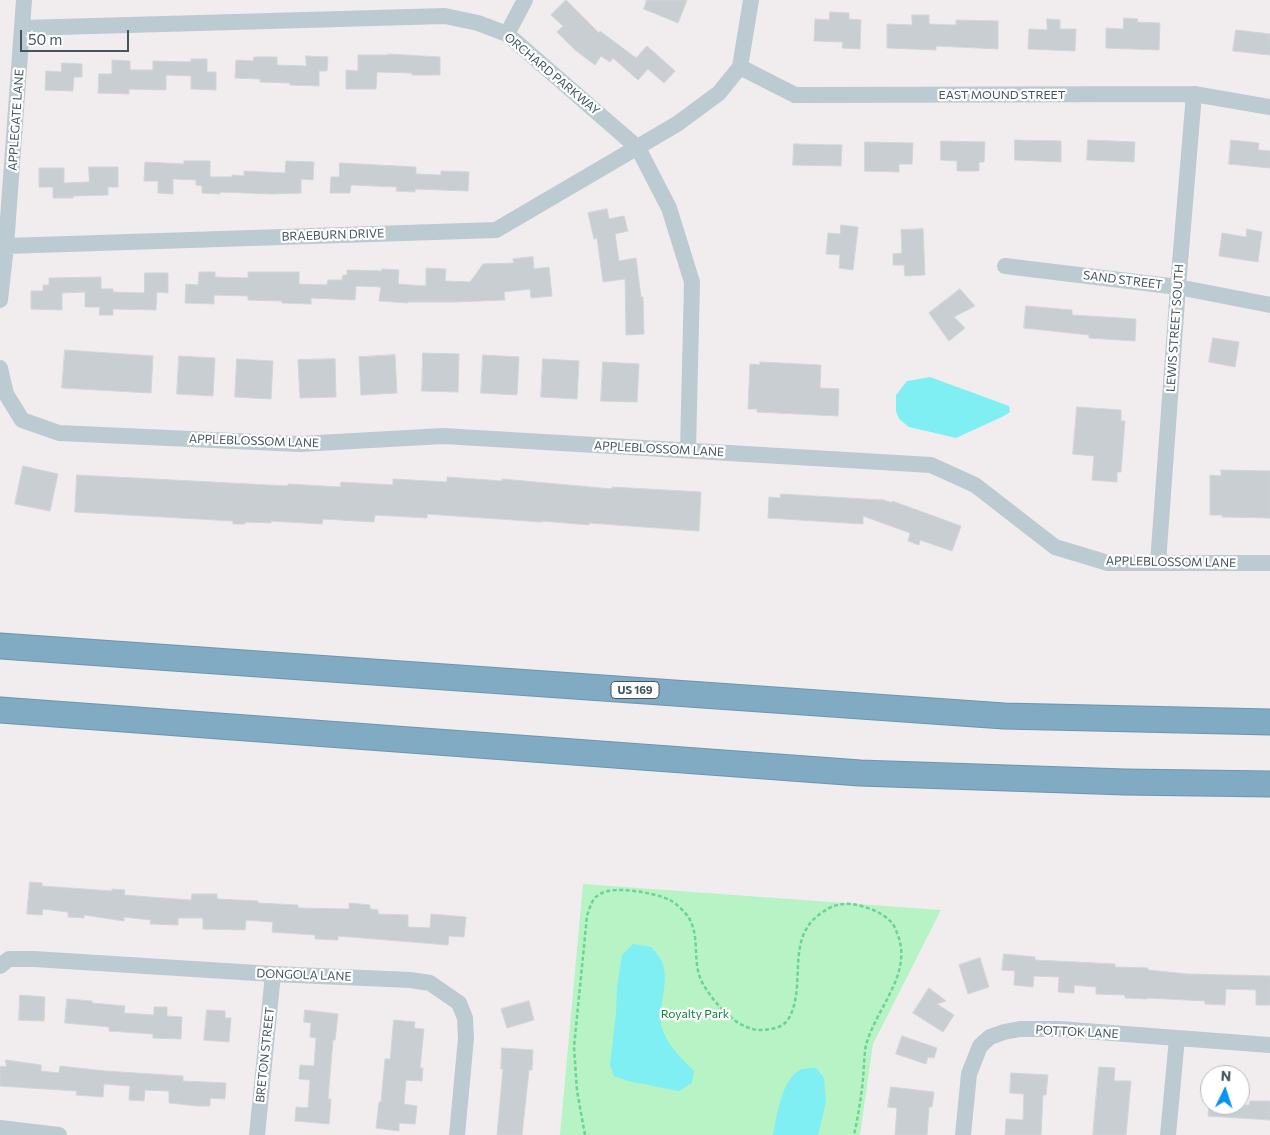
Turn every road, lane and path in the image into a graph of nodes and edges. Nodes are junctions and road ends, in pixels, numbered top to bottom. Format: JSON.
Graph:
{"nodes":[{"id":1,"x":24,"y":0,"type":"edge"},
{"id":2,"x":525,"y":0,"type":"edge"},
{"id":3,"x":751,"y":0,"type":"edge"},
{"id":4,"x":23,"y":28,"type":"junction"},
{"id":5,"x":507,"y":34,"type":"junction"},
{"id":6,"x":740,"y":66,"type":"junction"},
{"id":7,"x":1194,"y":94,"type":"junction"},
{"id":8,"x":1270,"y":107,"type":"edge"},
{"id":9,"x":638,"y":148,"type":"junction"},
{"id":10,"x":6,"y":246,"type":"junction"},
{"id":11,"x":1006,"y":266,"type":"dead end"},
{"id":12,"x":1178,"y":287,"type":"junction"},
{"id":13,"x":0,"y":300,"type":"edge"},
{"id":14,"x":1270,"y":305,"type":"edge"},
{"id":15,"x":0,"y":368,"type":"edge"},
{"id":16,"x":688,"y":450,"type":"junction"},
{"id":17,"x":1158,"y":563,"type":"junction"},
{"id":18,"x":1270,"y":563,"type":"edge"},
{"id":19,"x":0,"y":646,"type":"edge"},
{"id":20,"x":0,"y":710,"type":"edge"},
{"id":21,"x":1270,"y":722,"type":"edge"},
{"id":22,"x":1270,"y":784,"type":"edge"},
{"id":23,"x":5,"y":962,"type":"edge"},
{"id":24,"x":273,"y":974,"type":"junction"},
{"id":25,"x":1177,"y":1038,"type":"junction"},
{"id":26,"x":1270,"y":1045,"type":"edge"},
{"id":27,"x":0,"y":1128,"type":"edge"},
{"id":28,"x":59,"y":1135,"type":"edge"},
{"id":29,"x":257,"y":1135,"type":"edge"},
{"id":30,"x":458,"y":1135,"type":"edge"},
{"id":31,"x":585,"y":1135,"type":"edge"},
{"id":32,"x":854,"y":1135,"type":"edge"},
{"id":33,"x":963,"y":1135,"type":"edge"},
{"id":34,"x":1168,"y":1135,"type":"edge"}],
"edges":[{"from":1,"to":4,"type":"street","name":"APPLEGATE LANE"},
{"from":2,"to":5,"type":"street"},
{"from":3,"to":6,"type":"street"},
{"from":4,"to":5,"type":"street","name":"ORCHARD PARKWAY"},
{"from":4,"to":10,"type":"street","name":"APPLEGATE LANE"},
{"from":5,"to":9,"type":"street","name":"ORCHARD PARKWAY"},
{"from":6,"to":7,"type":"street","name":"EAST MOUND STREET"},
{"from":6,"to":9,"type":"street","name":"BRAEBURN DRIVE"},
{"from":7,"to":8,"type":"street","name":"EAST MOUND STREET"},
{"from":7,"to":12,"type":"street","name":"LEWIS STREET SOUTH"},
{"from":9,"to":10,"type":"street","name":"BRAEBURN DRIVE"},
{"from":9,"to":16,"type":"street","name":"ORCHARD PARKWAY"},
{"from":10,"to":13,"type":"street","name":"APPLEGATE LANE"},
{"from":11,"to":12,"type":"street","name":"SAND STREET"},
{"from":12,"to":14,"type":"street","name":"SAND STREET"},
{"from":12,"to":17,"type":"street","name":"LEWIS STREET SOUTH"},
{"from":15,"to":16,"type":"street","name":"APPLEBLOSSOM LANE"},
{"from":16,"to":17,"type":"street","name":"APPLEBLOSSOM LANE"},
{"from":17,"to":18,"type":"street","name":"APPLEBLOSSOM LANE"},
{"from":19,"to":21,"type":"highway","number":"US 169"},
{"from":20,"to":22,"type":"highway"},
{"from":23,"to":24,"type":"street","name":"DONGOLA LANE"},
{"from":24,"to":29,"type":"street","name":"BRETON STREET"},
{"from":24,"to":30,"type":"street","name":"DONGOLA LANE"},
{"from":25,"to":26,"type":"street","name":"POTTOK LANE"},
{"from":25,"to":33,"type":"street","name":"POTTOK LANE"},
{"from":25,"to":34,"type":"street"},
{"from":27,"to":28,"type":"street"},
{"from":31,"to":32,"type":"path"}]}
